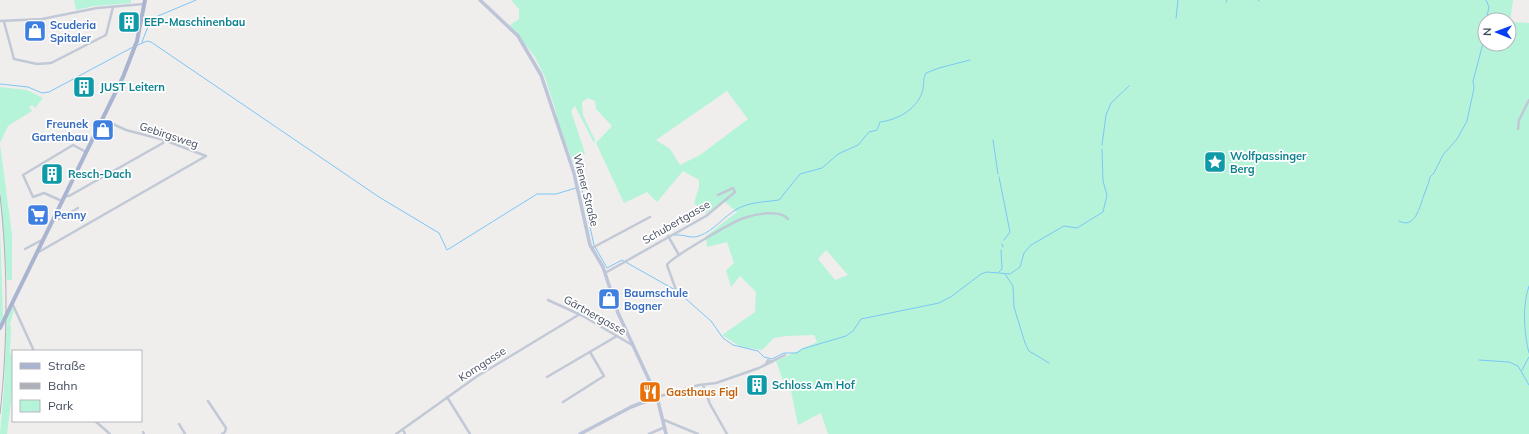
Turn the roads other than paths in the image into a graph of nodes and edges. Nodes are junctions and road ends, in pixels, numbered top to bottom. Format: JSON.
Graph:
{"nodes":[{"id":1,"x":480,"y":0,"type":"edge"},
{"id":2,"x":145,"y":2,"type":"edge"},
{"id":3,"x":113,"y":7,"type":"junction"},
{"id":4,"x":0,"y":21,"type":"edge"},
{"id":5,"x":4,"y":22,"type":"junction"},
{"id":6,"x":1529,"y":100,"type":"edge"},
{"id":7,"x":102,"y":119,"type":"junction"},
{"id":8,"x":1518,"y":129,"type":"dead end"},
{"id":9,"x":164,"y":140,"type":"junction"},
{"id":10,"x":86,"y":152,"type":"junction"},
{"id":11,"x":718,"y":195,"type":"dead end"},
{"id":12,"x":64,"y":196,"type":"junction"},
{"id":13,"x":62,"y":201,"type":"junction"},
{"id":14,"x":78,"y":208,"type":"dead end"},
{"id":15,"x":650,"y":217,"type":"dead end"},
{"id":16,"x":54,"y":218,"type":"junction"},
{"id":17,"x":788,"y":219,"type":"dead end"},
{"id":18,"x":668,"y":237,"type":"junction"},
{"id":19,"x":43,"y":240,"type":"junction"},
{"id":20,"x":594,"y":247,"type":"junction"},
{"id":21,"x":25,"y":249,"type":"dead end"},
{"id":22,"x":36,"y":254,"type":"junction"},
{"id":23,"x":678,"y":255,"type":"junction"},
{"id":24,"x":605,"y":273,"type":"junction"},
{"id":25,"x":676,"y":290,"type":"dead end"},
{"id":26,"x":548,"y":300,"type":"dead end"},
{"id":27,"x":12,"y":303,"type":"junction"},
{"id":28,"x":580,"y":314,"type":"junction"},
{"id":29,"x":0,"y":328,"type":"edge"},
{"id":30,"x":617,"y":336,"type":"junction"},
{"id":31,"x":634,"y":346,"type":"junction"},
{"id":32,"x":34,"y":350,"type":"edge"},
{"id":33,"x":590,"y":352,"type":"junction"},
{"id":34,"x":785,"y":355,"type":"dead end"},
{"id":35,"x":547,"y":377,"type":"dead end"},
{"id":36,"x":703,"y":385,"type":"junction"},
{"id":37,"x":447,"y":397,"type":"junction"},
{"id":38,"x":657,"y":397,"type":"junction"},
{"id":39,"x":208,"y":401,"type":"dead end"},
{"id":40,"x":563,"y":402,"type":"dead end"},
{"id":41,"x":664,"y":420,"type":"junction"},
{"id":42,"x":97,"y":422,"type":"edge"},
{"id":43,"x":179,"y":424,"type":"dead end"},
{"id":44,"x":665,"y":427,"type":"junction"},
{"id":45,"x":402,"y":430,"type":"junction"},
{"id":46,"x":224,"y":433,"type":"edge"},
{"id":47,"x":110,"y":434,"type":"edge"},
{"id":48,"x":185,"y":434,"type":"edge"},
{"id":49,"x":396,"y":434,"type":"edge"},
{"id":50,"x":405,"y":434,"type":"edge"},
{"id":51,"x":470,"y":434,"type":"edge"},
{"id":52,"x":580,"y":434,"type":"edge"},
{"id":53,"x":649,"y":434,"type":"edge"},
{"id":54,"x":666,"y":434,"type":"edge"},
{"id":55,"x":698,"y":434,"type":"edge"},
{"id":56,"x":727,"y":434,"type":"edge"}],
"edges":[{"from":1,"to":20,"type":"main road","name":"Wiener Straße"},
{"from":2,"to":3,"type":"street"},
{"from":2,"to":7,"type":"main road"},
{"from":3,"to":5,"type":"street"},
{"from":3,"to":5,"type":"street"},
{"from":4,"to":5,"type":"street"},
{"from":6,"to":8,"type":"street"},
{"from":7,"to":9,"type":"street","name":"Gebirgsweg"},
{"from":7,"to":10,"type":"main road"},
{"from":9,"to":12,"type":"street"},
{"from":9,"to":22,"type":"street","name":"Gebirgsweg"},
{"from":10,"to":12,"type":"main road"},
{"from":10,"to":13,"type":"street"},
{"from":11,"to":18,"type":"street","name":"Schubertgasse"},
{"from":12,"to":13,"type":"main road"},
{"from":13,"to":16,"type":"main road"},
{"from":14,"to":16,"type":"street"},
{"from":15,"to":20,"type":"street"},
{"from":16,"to":19,"type":"main road"},
{"from":17,"to":23,"type":"street"},
{"from":18,"to":23,"type":"street"},
{"from":18,"to":24,"type":"street","name":"Schubertgasse"},
{"from":19,"to":21,"type":"street"},
{"from":19,"to":22,"type":"main road"},
{"from":20,"to":24,"type":"main road","name":"Wiener Straße"},
{"from":22,"to":27,"type":"main road"},
{"from":23,"to":25,"type":"street"},
{"from":24,"to":31,"type":"main road","name":"Wiener Straße"},
{"from":26,"to":28,"type":"street","name":"Gärtnergasse"},
{"from":27,"to":29,"type":"main road"},
{"from":27,"to":32,"type":"street"},
{"from":28,"to":30,"type":"street","name":"Gärtnergasse"},
{"from":28,"to":37,"type":"street","name":"Korngasse"},
{"from":30,"to":31,"type":"street","name":"Gärtnergasse"},
{"from":30,"to":33,"type":"street"},
{"from":31,"to":38,"type":"main road","name":"Wiener Straße"},
{"from":33,"to":35,"type":"street"},
{"from":33,"to":40,"type":"street"},
{"from":34,"to":36,"type":"street"},
{"from":36,"to":38,"type":"street"},
{"from":36,"to":56,"type":"street"},
{"from":37,"to":45,"type":"street","name":"Korngasse"},
{"from":37,"to":51,"type":"street"},
{"from":38,"to":41,"type":"main road","name":"Wiener Straße"},
{"from":38,"to":52,"type":"main road"},
{"from":39,"to":46,"type":"street"},
{"from":41,"to":44,"type":"main road","name":"Wiener Straße"},
{"from":41,"to":55,"type":"street"},
{"from":42,"to":47,"type":"street"},
{"from":43,"to":48,"type":"street"},
{"from":44,"to":53,"type":"street"},
{"from":44,"to":54,"type":"main road","name":"Wiener Straße"},
{"from":45,"to":49,"type":"street","name":"Korngasse"},
{"from":45,"to":50,"type":"street"}]}
